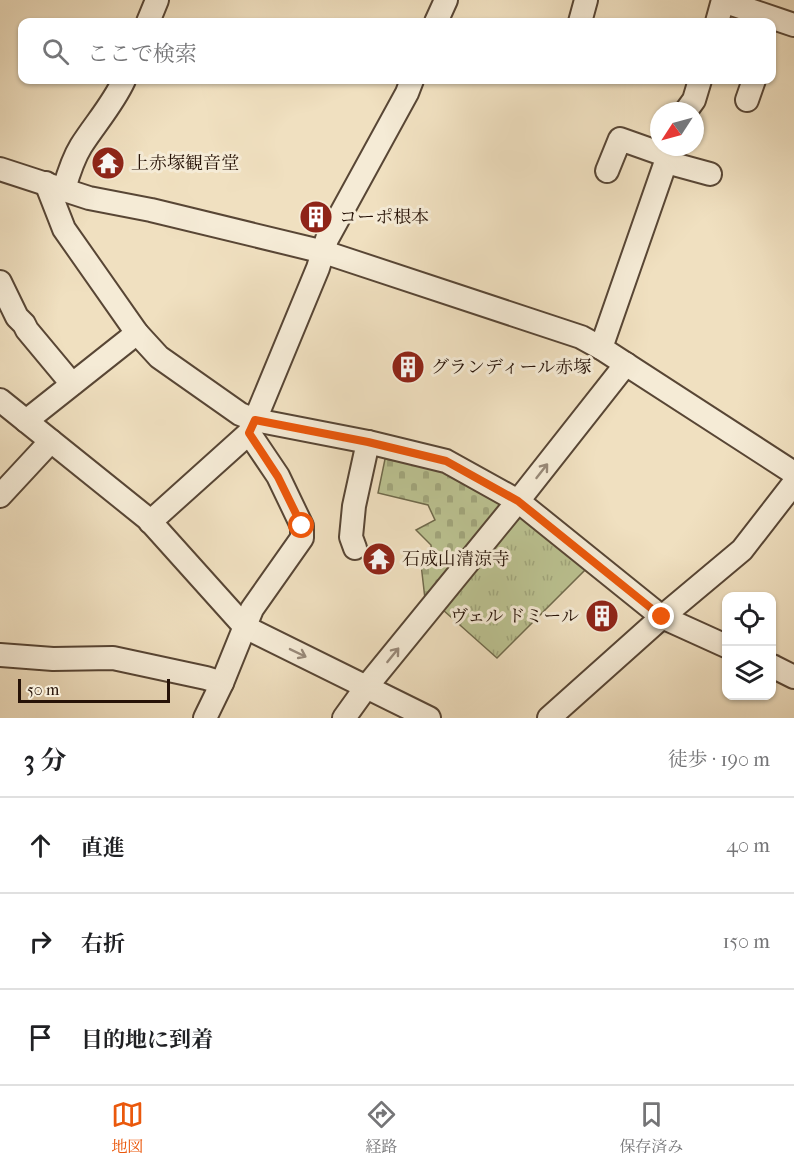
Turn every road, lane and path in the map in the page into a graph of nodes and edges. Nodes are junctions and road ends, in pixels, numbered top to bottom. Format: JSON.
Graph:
{"nodes":[{"id":1,"x":157,"y":0,"type":"edge"},
{"id":2,"x":446,"y":0,"type":"edge"},
{"id":3,"x":586,"y":0,"type":"edge"},
{"id":4,"x":721,"y":8,"type":"edge"},
{"id":5,"x":150,"y":18,"type":"edge"},
{"id":6,"x":438,"y":18,"type":"edge"},
{"id":7,"x":581,"y":18,"type":"edge"},
{"id":8,"x":760,"y":18,"type":"edge"},
{"id":9,"x":122,"y":84,"type":"edge"},
{"id":10,"x":410,"y":84,"type":"edge"},
{"id":11,"x":699,"y":84,"type":"edge"},
{"id":12,"x":692,"y":102,"type":"edge"},
{"id":13,"x":650,"y":149,"type":"edge"},
{"id":14,"x":669,"y":156,"type":"edge"},
{"id":15,"x":671,"y":156,"type":"edge"},
{"id":16,"x":0,"y":169,"type":"edge"},
{"id":17,"x":607,"y":171,"type":"dead end"},
{"id":18,"x":710,"y":174,"type":"dead end"},
{"id":19,"x":55,"y":186,"type":"junction"},
{"id":20,"x":324,"y":252,"type":"junction"},
{"id":21,"x":0,"y":282,"type":"edge"},
{"id":22,"x":137,"y":333,"type":"junction"},
{"id":23,"x":602,"y":348,"type":"junction"},
{"id":24,"x":626,"y":364,"type":"junction"},
{"id":25,"x":72,"y":384,"type":"junction"},
{"id":26,"x":0,"y":400,"type":"edge"},
{"id":27,"x":26,"y":421,"type":"junction"},
{"id":28,"x":252,"y":426,"type":"junction"},
{"id":29,"x":51,"y":441,"type":"junction"},
{"id":30,"x":368,"y":442,"type":"junction"},
{"id":31,"x":794,"y":473,"type":"edge"},
{"id":32,"x":794,"y":483,"type":"edge"},
{"id":33,"x":0,"y":496,"type":"edge"},
{"id":34,"x":518,"y":501,"type":"junction"},
{"id":35,"x":150,"y":522,"type":"junction"},
{"id":36,"x":355,"y":548,"type":"dead end"},
{"id":37,"x":662,"y":617,"type":"junction"},
{"id":38,"x":246,"y":627,"type":"junction"},
{"id":39,"x":722,"y":644,"type":"edge"},
{"id":40,"x":0,"y":655,"type":"edge"},
{"id":41,"x":776,"y":668,"type":"edge"},
{"id":42,"x":794,"y":676,"type":"edge"},
{"id":43,"x":222,"y":683,"type":"junction"},
{"id":44,"x":367,"y":686,"type":"junction"},
{"id":45,"x":205,"y":718,"type":"edge"},
{"id":46,"x":344,"y":718,"type":"edge"},
{"id":47,"x":429,"y":718,"type":"edge"},
{"id":48,"x":549,"y":718,"type":"edge"}],
"edges":[{"from":1,"to":5,"type":"street"},
{"from":2,"to":6,"type":"street"},
{"from":3,"to":7,"type":"street"},
{"from":4,"to":8,"type":"street"},
{"from":9,"to":19,"type":"street"},
{"from":10,"to":20,"type":"street"},
{"from":11,"to":12,"type":"street"},
{"from":13,"to":17,"type":"street"},
{"from":14,"to":23,"type":"street"},
{"from":15,"to":18,"type":"street"},
{"from":16,"to":19,"type":"street"},
{"from":19,"to":20,"type":"street"},
{"from":19,"to":22,"type":"street"},
{"from":20,"to":23,"type":"street"},
{"from":20,"to":28,"type":"street"},
{"from":21,"to":25,"type":"street"},
{"from":22,"to":25,"type":"street"},
{"from":22,"to":28,"type":"street"},
{"from":23,"to":24,"type":"street"},
{"from":24,"to":31,"type":"street"},
{"from":34,"to":24,"type":"street","one_way":true},
{"from":25,"to":27,"type":"street"},
{"from":26,"to":27,"type":"street"},
{"from":27,"to":29,"type":"street"},
{"from":28,"to":30,"type":"street"},
{"from":28,"to":35,"type":"street"},
{"from":28,"to":38,"type":"street"},
{"from":29,"to":33,"type":"street"},
{"from":29,"to":35,"type":"street"},
{"from":30,"to":34,"type":"street"},
{"from":30,"to":36,"type":"street"},
{"from":32,"to":37,"type":"street"},
{"from":34,"to":37,"type":"street"},
{"from":44,"to":34,"type":"street","one_way":true},
{"from":35,"to":38,"type":"street"},
{"from":37,"to":39,"type":"street"},
{"from":37,"to":48,"type":"street"},
{"from":38,"to":43,"type":"street"},
{"from":38,"to":44,"type":"street","one_way":true},
{"from":40,"to":43,"type":"street"},
{"from":41,"to":42,"type":"street"},
{"from":43,"to":45,"type":"street"},
{"from":44,"to":46,"type":"street"},
{"from":44,"to":47,"type":"street"}]}
